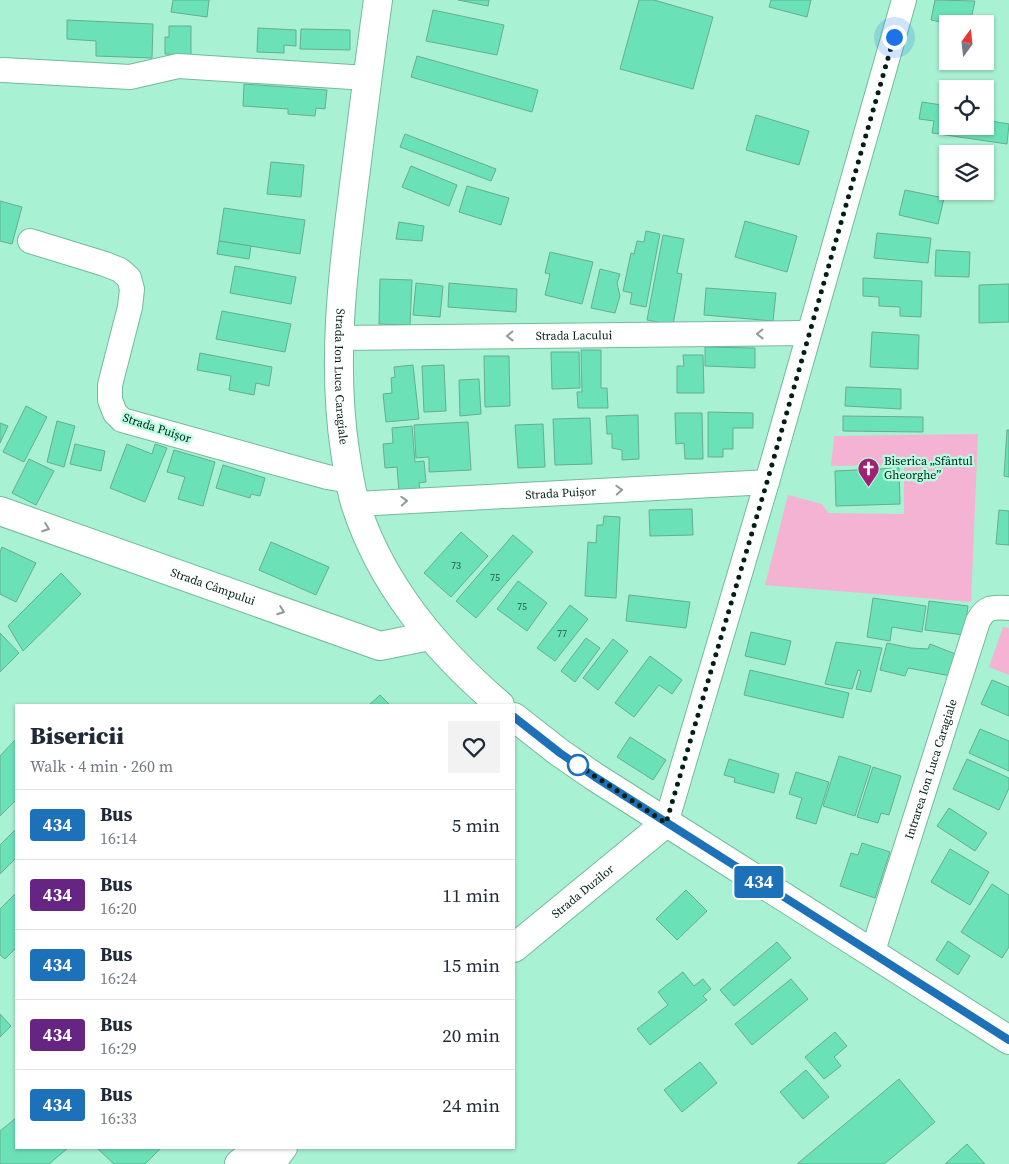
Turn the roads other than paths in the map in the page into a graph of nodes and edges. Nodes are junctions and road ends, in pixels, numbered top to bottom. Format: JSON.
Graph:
{"nodes":[{"id":1,"x":378,"y":0,"type":"edge"},
{"id":2,"x":904,"y":0,"type":"edge"},
{"id":3,"x":3,"y":70,"type":"dead end"},
{"id":4,"x":367,"y":78,"type":"junction"},
{"id":5,"x":30,"y":242,"type":"dead end"},
{"id":6,"x":809,"y":333,"type":"junction"},
{"id":7,"x":339,"y":338,"type":"junction"},
{"id":8,"x":767,"y":482,"type":"junction"},
{"id":9,"x":353,"y":492,"type":"junction"},
{"id":10,"x":0,"y":511,"type":"edge"},
{"id":11,"x":1009,"y":608,"type":"edge"},
{"id":12,"x":429,"y":636,"type":"junction"},
{"id":13,"x":499,"y":704,"type":"edge"},
{"id":14,"x":515,"y":718,"type":"edge"},
{"id":15,"x":659,"y":830,"type":"junction"},
{"id":16,"x":515,"y":947,"type":"edge"},
{"id":17,"x":872,"y":954,"type":"junction"},
{"id":18,"x":1009,"y":1040,"type":"edge"},
{"id":19,"x":258,"y":1149,"type":"edge"},
{"id":20,"x":284,"y":1149,"type":"edge"},
{"id":21,"x":238,"y":1164,"type":"edge"},
{"id":22,"x":273,"y":1164,"type":"edge"}],
"edges":[{"from":1,"to":4,"type":"main road","name":"Strada Ion Luca Caragiale"},
{"from":2,"to":6,"type":"street"},
{"from":3,"to":4,"type":"street"},
{"from":4,"to":7,"type":"main road","name":"Strada Ion Luca Caragiale"},
{"from":5,"to":9,"type":"street","name":"Strada Puișor"},
{"from":6,"to":7,"type":"street","name":"Strada Lacului","one_way":true},
{"from":6,"to":8,"type":"street"},
{"from":7,"to":9,"type":"main road","name":"Strada Ion Luca Caragiale"},
{"from":9,"to":8,"type":"street","name":"Strada Puișor","one_way":true},
{"from":8,"to":15,"type":"street"},
{"from":9,"to":12,"type":"main road","name":"Strada Ion Luca Caragiale"},
{"from":10,"to":12,"type":"main road","name":"Strada Câmpului","one_way":true},
{"from":11,"to":17,"type":"street","name":"Intrarea Ion Luca Caragiale"},
{"from":12,"to":13,"type":"main road","name":"Strada Ion Luca Caragiale"},
{"from":14,"to":15,"type":"main road"},
{"from":15,"to":16,"type":"main road","name":"Strada Duzilor"},
{"from":15,"to":17,"type":"main road"},
{"from":17,"to":18,"type":"main road"},
{"from":19,"to":21,"type":"main road"},
{"from":20,"to":22,"type":"street"}]}
